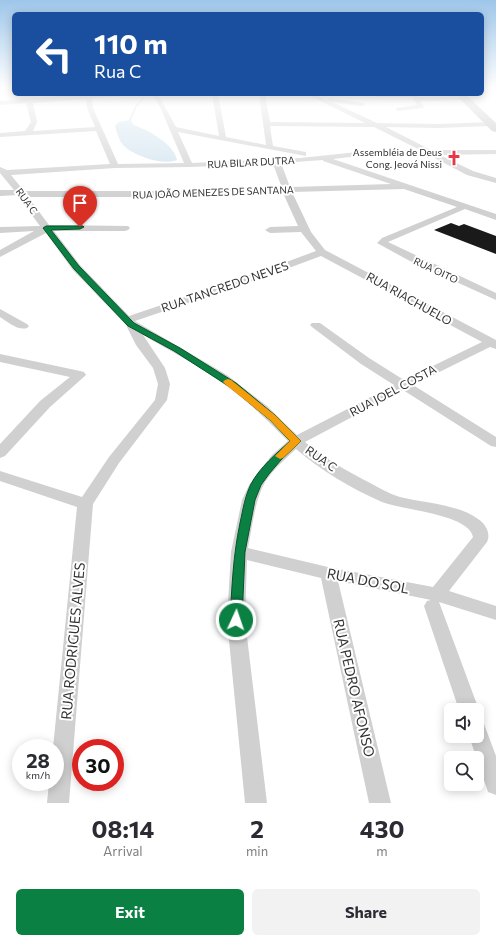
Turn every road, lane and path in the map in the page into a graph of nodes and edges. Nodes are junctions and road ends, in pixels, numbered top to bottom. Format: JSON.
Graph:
{"nodes":[{"id":1,"x":32,"y":125,"type":"edge"},
{"id":2,"x":97,"y":125,"type":"edge"},
{"id":3,"x":171,"y":125,"type":"edge"},
{"id":4,"x":221,"y":125,"type":"edge"},
{"id":5,"x":266,"y":125,"type":"edge"},
{"id":6,"x":347,"y":125,"type":"edge"},
{"id":7,"x":396,"y":125,"type":"edge"},
{"id":8,"x":376,"y":126,"type":"junction"},
{"id":9,"x":98,"y":129,"type":"junction"},
{"id":10,"x":173,"y":129,"type":"junction"},
{"id":11,"x":28,"y":133,"type":"junction"},
{"id":12,"x":0,"y":135,"type":"edge"},
{"id":13,"x":223,"y":138,"type":"junction"},
{"id":14,"x":270,"y":148,"type":"junction"},
{"id":15,"x":430,"y":152,"type":"junction"},
{"id":16,"x":496,"y":152,"type":"edge"},
{"id":17,"x":324,"y":158,"type":"junction"},
{"id":18,"x":276,"y":160,"type":"junction"},
{"id":19,"x":189,"y":165,"type":"junction"},
{"id":20,"x":115,"y":166,"type":"junction"},
{"id":21,"x":2,"y":171,"type":"edge"},
{"id":22,"x":496,"y":181,"type":"edge"},
{"id":23,"x":405,"y":186,"type":"junction"},
{"id":24,"x":286,"y":190,"type":"junction"},
{"id":25,"x":0,"y":193,"type":"edge"},
{"id":26,"x":21,"y":193,"type":"junction"},
{"id":27,"x":466,"y":206,"type":"junction"},
{"id":28,"x":496,"y":216,"type":"edge"},
{"id":29,"x":46,"y":228,"type":"junction"},
{"id":30,"x":125,"y":228,"type":"dead end"},
{"id":31,"x":304,"y":228,"type":"junction"},
{"id":32,"x":0,"y":230,"type":"edge"},
{"id":33,"x":270,"y":230,"type":"dead end"},
{"id":34,"x":322,"y":252,"type":"junction"},
{"id":35,"x":0,"y":254,"type":"edge"},
{"id":36,"x":496,"y":286,"type":"edge"},
{"id":37,"x":486,"y":293,"type":"junction"},
{"id":38,"x":496,"y":297,"type":"edge"},
{"id":39,"x":0,"y":312,"type":"edge"},
{"id":40,"x":129,"y":322,"type":"junction"},
{"id":41,"x":316,"y":325,"type":"dead end"},
{"id":42,"x":23,"y":326,"type":"dead end"},
{"id":43,"x":493,"y":344,"type":"edge"},
{"id":44,"x":0,"y":358,"type":"edge"},
{"id":45,"x":403,"y":385,"type":"junction"},
{"id":46,"x":296,"y":441,"type":"junction"},
{"id":47,"x":496,"y":443,"type":"edge"},
{"id":48,"x":0,"y":453,"type":"edge"},
{"id":49,"x":0,"y":476,"type":"edge"},
{"id":50,"x":85,"y":504,"type":"junction"},
{"id":51,"x":240,"y":552,"type":"junction"},
{"id":52,"x":328,"y":573,"type":"junction"},
{"id":53,"x":435,"y":600,"type":"junction"},
{"id":54,"x":496,"y":613,"type":"edge"},
{"id":55,"x":467,"y":703,"type":"edge"},
{"id":56,"x":481,"y":743,"type":"edge"},
{"id":57,"x":496,"y":785,"type":"edge"},
{"id":58,"x":58,"y":803,"type":"edge"},
{"id":59,"x":256,"y":803,"type":"edge"},
{"id":60,"x":380,"y":803,"type":"edge"}],
"edges":[{"from":1,"to":11,"type":"street"},
{"from":2,"to":9,"type":"street"},
{"from":3,"to":10,"type":"street"},
{"from":4,"to":13,"type":"street"},
{"from":5,"to":14,"type":"street"},
{"from":6,"to":8,"type":"street"},
{"from":7,"to":8,"type":"street"},
{"from":8,"to":15,"type":"street"},
{"from":9,"to":11,"type":"street"},
{"from":9,"to":20,"type":"street"},
{"from":10,"to":13,"type":"street"},
{"from":10,"to":19,"type":"street"},
{"from":11,"to":12,"type":"street"},
{"from":13,"to":14,"type":"street"},
{"from":14,"to":17,"type":"street"},
{"from":15,"to":16,"type":"street","name":"RUA BILAR DUTRA"},
{"from":15,"to":17,"type":"street","name":"RUA BILAR DUTRA"},
{"from":15,"to":22,"type":"street"},
{"from":17,"to":18,"type":"street","name":"RUA BILAR DUTRA"},
{"from":17,"to":23,"type":"street"},
{"from":18,"to":19,"type":"street","name":"RUA BILAR DUTRA"},
{"from":18,"to":24,"type":"street"},
{"from":19,"to":20,"type":"street","name":"RUA BILAR DUTRA"},
{"from":20,"to":21,"type":"street","name":"RUA BILAR DUTRA"},
{"from":21,"to":26,"type":"street","name":"RUA C"},
{"from":23,"to":24,"type":"street","name":"RUA JOÃO MENEZES DE SANTANA"},
{"from":23,"to":27,"type":"street"},
{"from":24,"to":26,"type":"street","name":"RUA JOÃO MENEZES DE SANTANA"},
{"from":24,"to":31,"type":"street"},
{"from":25,"to":26,"type":"street","name":"RUA JOÃO MENEZES DE SANTANA"},
{"from":26,"to":29,"type":"street","name":"RUA C"},
{"from":27,"to":28,"type":"street"},
{"from":27,"to":37,"type":"street","name":"RUA OITO"},
{"from":29,"to":30,"type":"street"},
{"from":29,"to":32,"type":"street"},
{"from":29,"to":35,"type":"street"},
{"from":29,"to":40,"type":"street","name":"RUA C"},
{"from":31,"to":33,"type":"street"},
{"from":31,"to":34,"type":"street"},
{"from":34,"to":40,"type":"street","name":"RUA TANCREDO NEVES"},
{"from":34,"to":43,"type":"street","name":"RUA RIACHUELO"},
{"from":36,"to":37,"type":"street"},
{"from":37,"to":38,"type":"street","name":"RUA OITO"},
{"from":39,"to":42,"type":"street"},
{"from":40,"to":46,"type":"street","name":"RUA C"},
{"from":40,"to":50,"type":"street","name":"RUA C"},
{"from":41,"to":45,"type":"street"},
{"from":43,"to":45,"type":"street","name":"RUA JOEL COSTA"},
{"from":44,"to":48,"type":"street"},
{"from":45,"to":46,"type":"street","name":"RUA JOEL COSTA"},
{"from":45,"to":47,"type":"street"},
{"from":46,"to":51,"type":"street","name":"RUA JOEL COSTA"},
{"from":46,"to":53,"type":"street","name":"RUA C"},
{"from":49,"to":50,"type":"street"},
{"from":50,"to":58,"type":"street","name":"RUA RODRIGUES ALVES"},
{"from":51,"to":52,"type":"street","name":"RUA DO SOL"},
{"from":51,"to":59,"type":"street","name":"RUA JOEL COSTA"},
{"from":52,"to":53,"type":"street","name":"RUA DO SOL"},
{"from":52,"to":60,"type":"street","name":"RUA PEDRO AFONSO"},
{"from":53,"to":54,"type":"street","name":"RUA DO SOL"},
{"from":53,"to":55,"type":"street"},
{"from":56,"to":57,"type":"street"}]}
